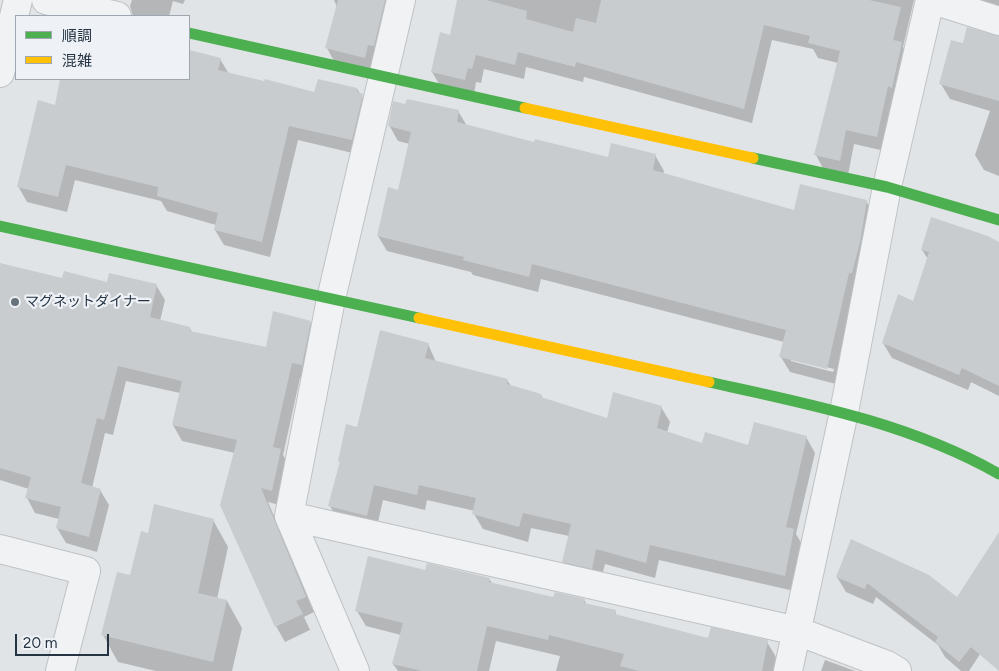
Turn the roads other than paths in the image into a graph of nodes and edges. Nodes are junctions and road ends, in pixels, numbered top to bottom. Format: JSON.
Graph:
{"nodes":[{"id":1,"x":18,"y":0,"type":"edge"},
{"id":2,"x":46,"y":0,"type":"edge"},
{"id":3,"x":402,"y":0,"type":"edge"},
{"id":4,"x":932,"y":0,"type":"edge"},
{"id":5,"x":113,"y":15,"type":"edge"},
{"id":6,"x":999,"y":21,"type":"edge"},
{"id":7,"x":190,"y":33,"type":"edge"},
{"id":8,"x":0,"y":73,"type":"edge"},
{"id":9,"x":384,"y":78,"type":"junction"},
{"id":10,"x":887,"y":187,"type":"junction"},
{"id":11,"x":999,"y":220,"type":"edge"},
{"id":12,"x":0,"y":226,"type":"edge"},
{"id":13,"x":331,"y":299,"type":"junction"},
{"id":14,"x":844,"y":412,"type":"junction"},
{"id":15,"x":999,"y":474,"type":"edge"},
{"id":16,"x":289,"y":516,"type":"junction"},
{"id":17,"x":0,"y":549,"type":"edge"},
{"id":18,"x":797,"y":631,"type":"junction"},
{"id":19,"x":60,"y":671,"type":"edge"},
{"id":20,"x":355,"y":671,"type":"edge"},
{"id":21,"x":788,"y":671,"type":"edge"},
{"id":22,"x":897,"y":671,"type":"edge"}],
"edges":[{"from":1,"to":8,"type":"street"},
{"from":2,"to":5,"type":"street"},
{"from":3,"to":9,"type":"street"},
{"from":4,"to":6,"type":"street"},
{"from":4,"to":10,"type":"street"},
{"from":7,"to":9,"type":"street"},
{"from":9,"to":10,"type":"street"},
{"from":9,"to":13,"type":"street"},
{"from":10,"to":11,"type":"street"},
{"from":10,"to":14,"type":"street"},
{"from":12,"to":13,"type":"street"},
{"from":13,"to":14,"type":"street"},
{"from":13,"to":16,"type":"street"},
{"from":14,"to":15,"type":"street"},
{"from":14,"to":18,"type":"street"},
{"from":16,"to":18,"type":"street"},
{"from":16,"to":20,"type":"street"},
{"from":17,"to":19,"type":"street"},
{"from":18,"to":21,"type":"street"},
{"from":18,"to":22,"type":"street"}]}
